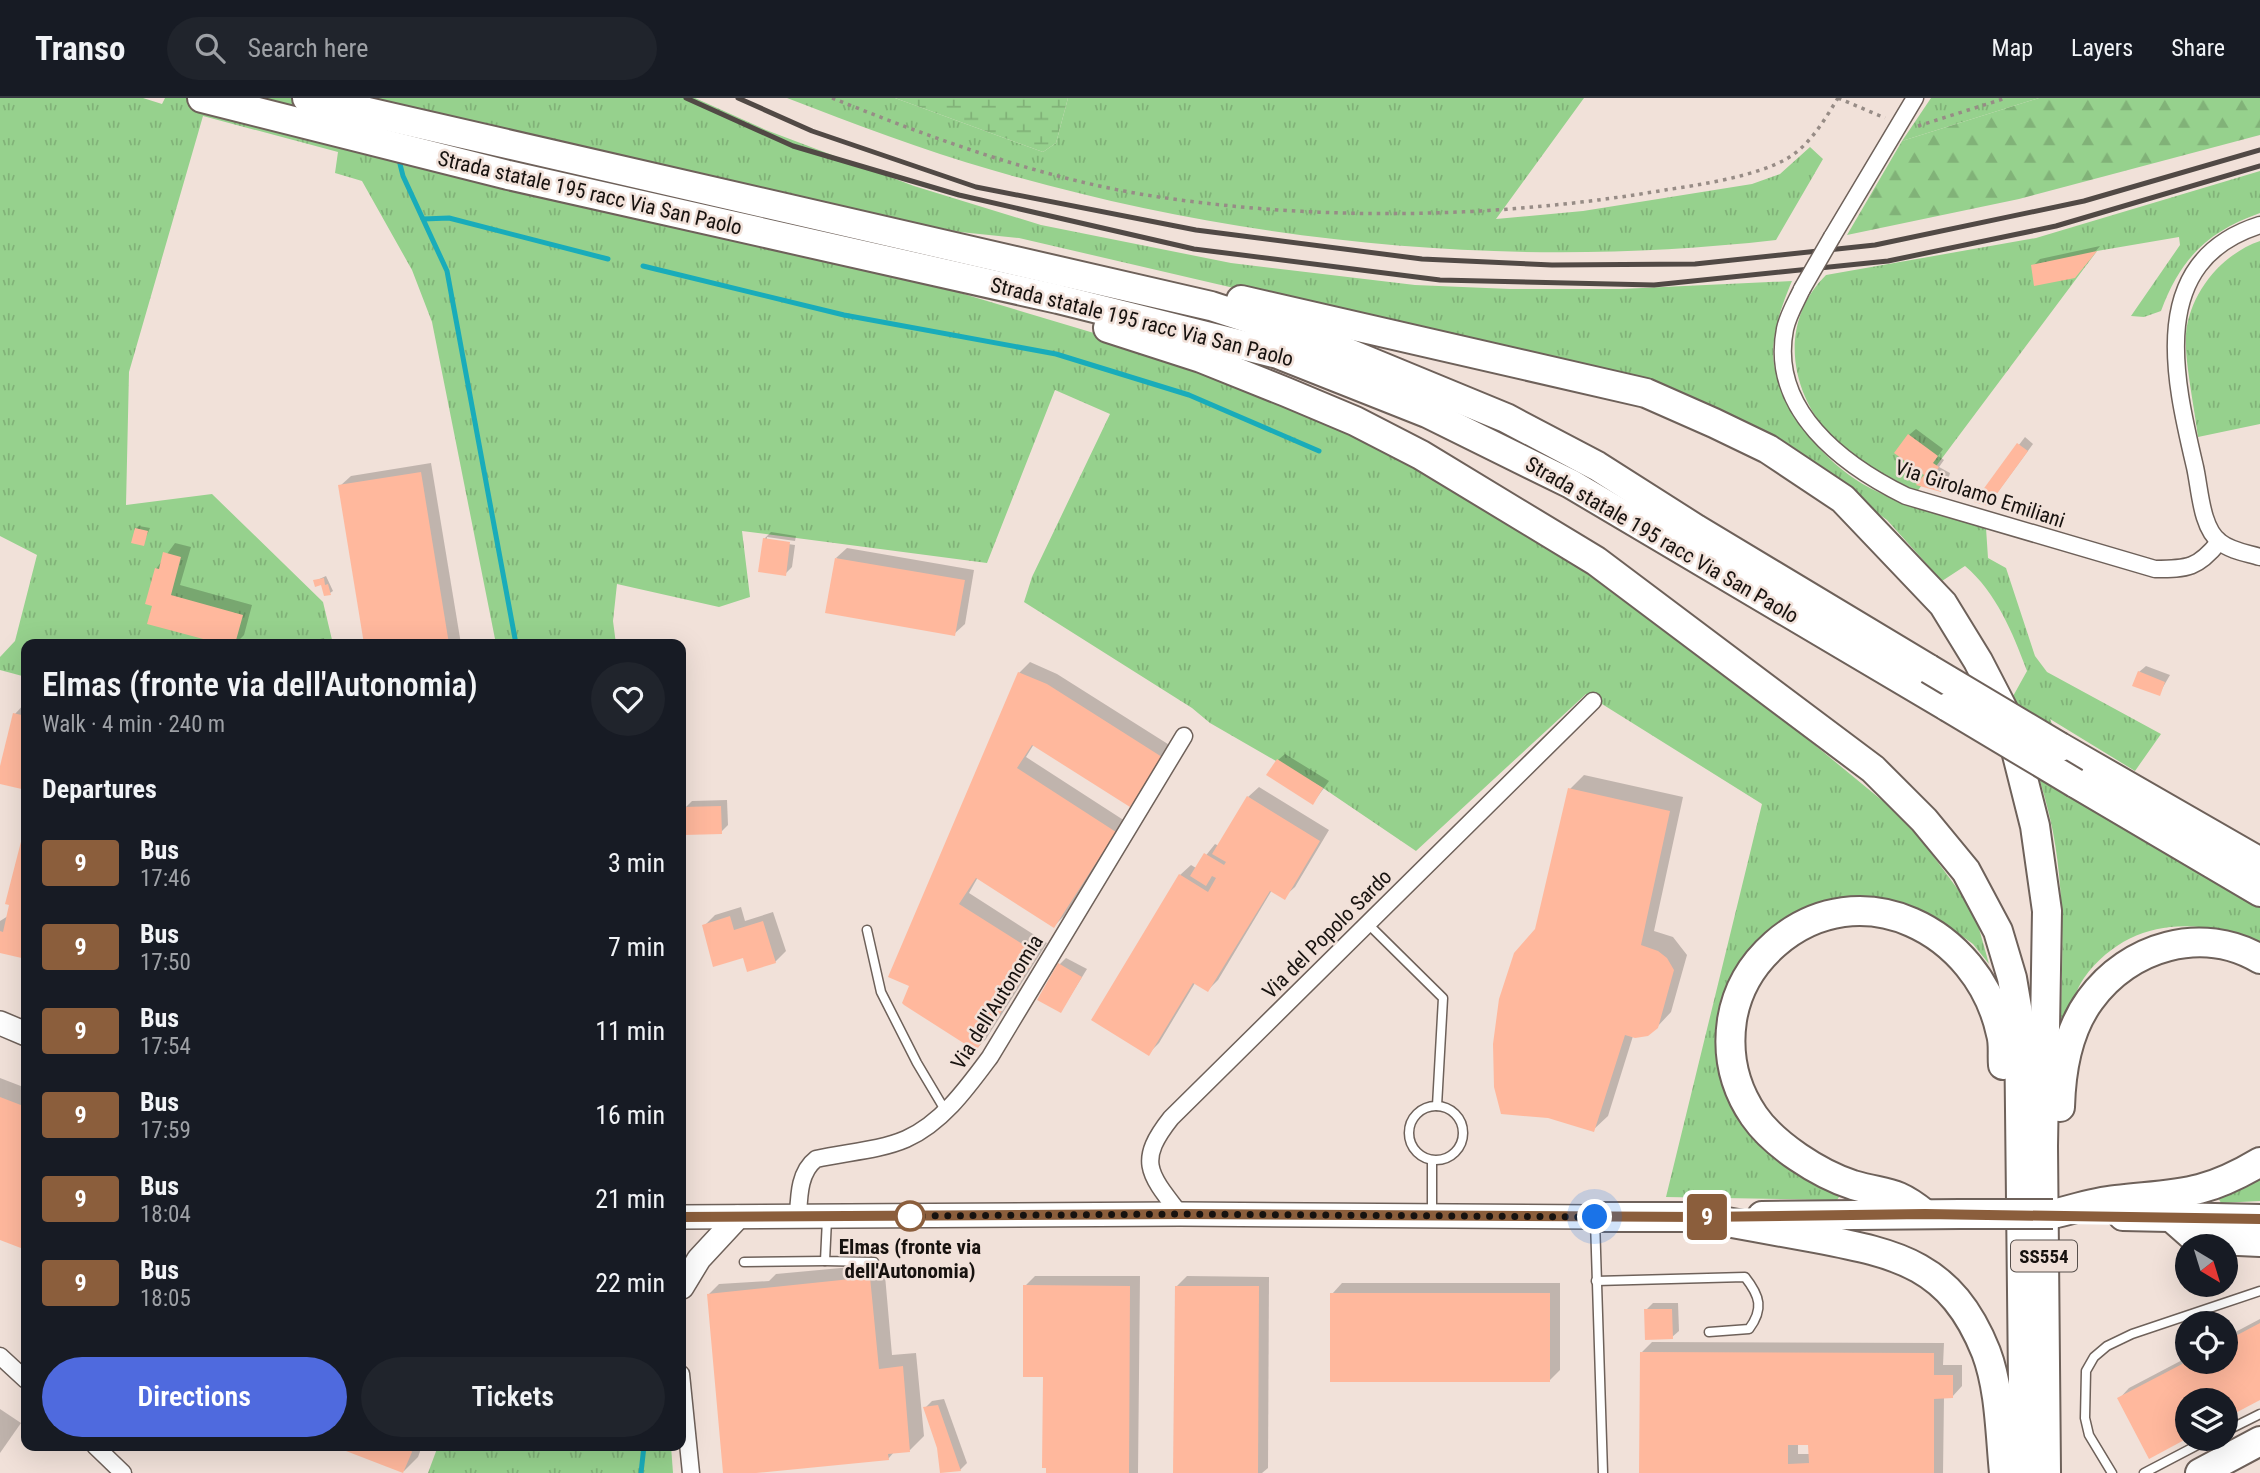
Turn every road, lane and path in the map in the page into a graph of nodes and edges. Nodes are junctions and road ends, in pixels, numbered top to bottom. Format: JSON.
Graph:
{"nodes":[{"id":1,"x":201,"y":98,"type":"edge"},
{"id":2,"x":307,"y":98,"type":"edge"},
{"id":3,"x":832,"y":98,"type":"edge"},
{"id":4,"x":1838,"y":98,"type":"edge"},
{"id":5,"x":1915,"y":98,"type":"edge"},
{"id":6,"x":2007,"y":98,"type":"edge"},
{"id":7,"x":1885,"y":118,"type":"dead end"},
{"id":8,"x":1916,"y":127,"type":"dead end"},
{"id":9,"x":2260,"y":225,"type":"edge"},
{"id":10,"x":1058,"y":299,"type":"junction"},
{"id":11,"x":1211,"y":306,"type":"junction"},
{"id":12,"x":2219,"y":542,"type":"junction"},
{"id":13,"x":2260,"y":557,"type":"edge"},
{"id":14,"x":1592,"y":701,"type":"dead end"},
{"id":15,"x":1184,"y":736,"type":"dead end"},
{"id":16,"x":2260,"y":862,"type":"edge"},
{"id":17,"x":2260,"y":892,"type":"edge"},
{"id":18,"x":1367,"y":923,"type":"junction"},
{"id":19,"x":867,"y":930,"type":"dead end"},
{"id":20,"x":2260,"y":959,"type":"edge"},
{"id":21,"x":0,"y":1023,"type":"edge"},
{"id":22,"x":21,"y":1032,"type":"edge"},
{"id":23,"x":2033,"y":1040,"type":"junction"},
{"id":24,"x":1437,"y":1106,"type":"junction"},
{"id":25,"x":945,"y":1110,"type":"junction"},
{"id":26,"x":2043,"y":1146,"type":"junction"},
{"id":27,"x":1432,"y":1160,"type":"junction"},
{"id":28,"x":2260,"y":1162,"type":"edge"},
{"id":29,"x":2022,"y":1184,"type":"junction"},
{"id":30,"x":2115,"y":1208,"type":"junction"},
{"id":31,"x":1181,"y":1214,"type":"junction"},
{"id":32,"x":1925,"y":1214,"type":"junction"},
{"id":33,"x":827,"y":1216,"type":"junction"},
{"id":34,"x":1432,"y":1216,"type":"junction"},
{"id":35,"x":686,"y":1217,"type":"edge"},
{"id":36,"x":738,"y":1217,"type":"junction"},
{"id":37,"x":798,"y":1217,"type":"junction"},
{"id":38,"x":1595,"y":1217,"type":"junction"},
{"id":39,"x":1699,"y":1217,"type":"junction"},
{"id":40,"x":2171,"y":1217,"type":"junction"},
{"id":41,"x":2260,"y":1219,"type":"edge"},
{"id":42,"x":2260,"y":1242,"type":"edge"},
{"id":43,"x":825,"y":1261,"type":"junction"},
{"id":44,"x":744,"y":1262,"type":"dead end"},
{"id":45,"x":874,"y":1262,"type":"dead end"},
{"id":46,"x":686,"y":1280,"type":"edge"},
{"id":47,"x":1596,"y":1281,"type":"junction"},
{"id":48,"x":2260,"y":1291,"type":"edge"},
{"id":49,"x":1709,"y":1332,"type":"dead end"},
{"id":50,"x":0,"y":1356,"type":"edge"},
{"id":51,"x":21,"y":1375,"type":"edge"},
{"id":52,"x":2260,"y":1413,"type":"edge"},
{"id":53,"x":686,"y":1424,"type":"edge"},
{"id":54,"x":2238,"y":1425,"type":"edge"},
{"id":55,"x":2260,"y":1441,"type":"edge"},
{"id":56,"x":100,"y":1451,"type":"edge"},
{"id":57,"x":2186,"y":1451,"type":"edge"},
{"id":58,"x":123,"y":1473,"type":"edge"},
{"id":59,"x":691,"y":1473,"type":"edge"},
{"id":60,"x":1603,"y":1473,"type":"edge"},
{"id":61,"x":2004,"y":1473,"type":"edge"},
{"id":62,"x":2024,"y":1473,"type":"edge"},
{"id":63,"x":2046,"y":1473,"type":"edge"},
{"id":64,"x":2112,"y":1473,"type":"edge"},
{"id":65,"x":2144,"y":1473,"type":"edge"},
{"id":66,"x":2200,"y":1473,"type":"edge"}],
"edges":[{"from":1,"to":10,"type":"highway","name":"Strada statale 195 racc Via San Paolo"},
{"from":2,"to":11,"type":"highway","name":"Strada statale 195 racc Via San Paolo"},
{"from":3,"to":4,"type":"path"},
{"from":4,"to":7,"type":"path"},
{"from":5,"to":12,"type":"street","name":"Via Girolamo Emiliani","bridge":true},
{"from":6,"to":8,"type":"path"},
{"from":9,"to":12,"type":"street"},
{"from":10,"to":17,"type":"highway","name":"Strada statale 195 racc Via San Paolo","bridge":true},
{"from":10,"to":23,"type":"highway"},
{"from":11,"to":16,"type":"highway","name":"Strada statale 195 racc Via San Paolo","bridge":true},
{"from":11,"to":23,"type":"highway"},
{"from":12,"to":13,"type":"street"},
{"from":14,"to":18,"type":"street","name":"Via del Popolo Sardo"},
{"from":15,"to":25,"type":"street","name":"Via dell'Autonomia"},
{"from":18,"to":24,"type":"lane"},
{"from":18,"to":31,"type":"street","name":"Via del Popolo Sardo"},
{"from":19,"to":25,"type":"lane"},
{"from":20,"to":26,"type":"highway"},
{"from":21,"to":22,"type":"main road"},
{"from":23,"to":26,"type":"highway","number":"SS554"},
{"from":23,"to":29,"type":"highway","number":"SS554"},
{"from":24,"to":27,"type":"lane"},
{"from":24,"to":27,"type":"lane"},
{"from":25,"to":37,"type":"street","name":"Via dell'Autonomia"},
{"from":26,"to":63,"type":"highway","number":"SS554"},
{"from":27,"to":34,"type":"lane"},
{"from":28,"to":30,"type":"highway"},
{"from":29,"to":32,"type":"highway"},
{"from":29,"to":62,"type":"highway","number":"SS554"},
{"from":30,"to":32,"type":"highway","bridge":true},
{"from":30,"to":40,"type":"highway"},
{"from":31,"to":33,"type":"main road"},
{"from":31,"to":34,"type":"main road"},
{"from":32,"to":39,"type":"highway"},
{"from":33,"to":37,"type":"main road"},
{"from":33,"to":43,"type":"lane"},
{"from":34,"to":38,"type":"main road"},
{"from":35,"to":36,"type":"main road"},
{"from":36,"to":37,"type":"main road"},
{"from":36,"to":46,"type":"main road"},
{"from":38,"to":39,"type":"highway"},
{"from":38,"to":47,"type":"lane"},
{"from":39,"to":61,"type":"highway"},
{"from":40,"to":41,"type":"highway"},
{"from":40,"to":42,"type":"highway"},
{"from":43,"to":44,"type":"lane"},
{"from":43,"to":45,"type":"lane"},
{"from":47,"to":49,"type":"lane"},
{"from":47,"to":60,"type":"lane"},
{"from":48,"to":64,"type":"lane"},
{"from":50,"to":51,"type":"street"},
{"from":52,"to":54,"type":"lane"},
{"from":53,"to":59,"type":"street"},
{"from":55,"to":66,"type":"highway"},
{"from":56,"to":58,"type":"street"},
{"from":57,"to":65,"type":"lane"}]}
